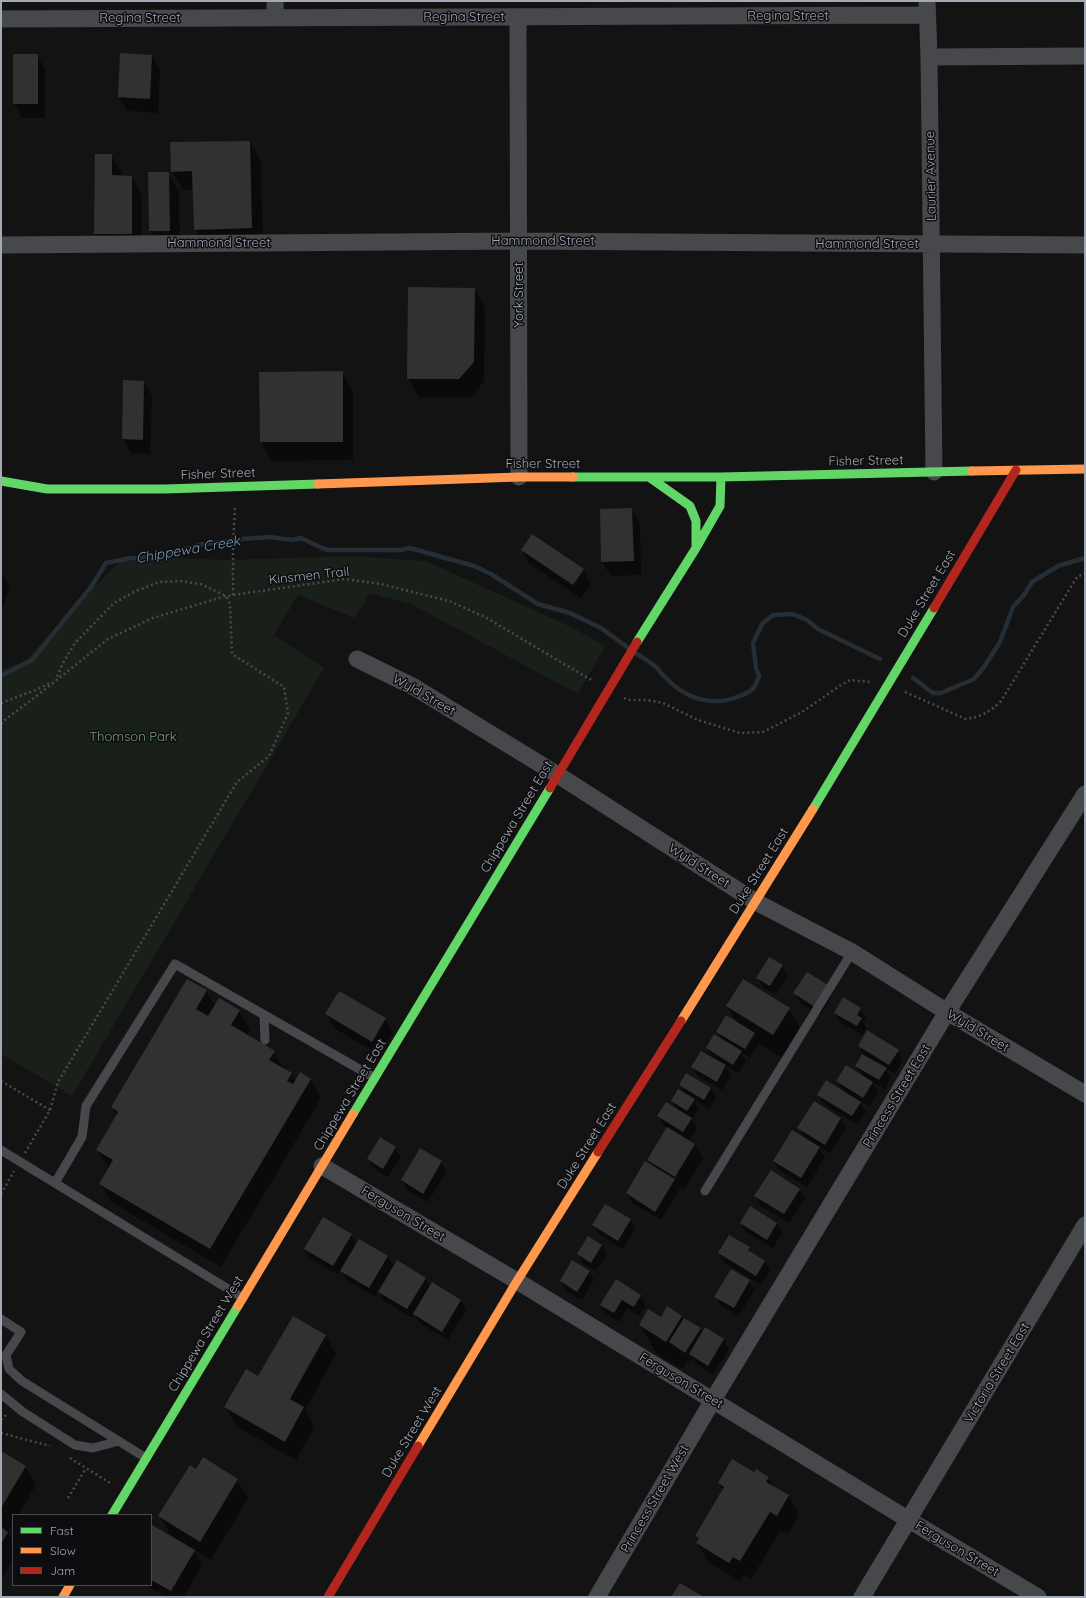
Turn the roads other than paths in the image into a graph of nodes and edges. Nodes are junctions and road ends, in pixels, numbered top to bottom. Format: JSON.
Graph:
{"nodes":[{"id":1,"x":927,"y":8,"type":"edge"},
{"id":2,"x":275,"y":9,"type":"edge"},
{"id":3,"x":518,"y":18,"type":"junction"},
{"id":4,"x":1,"y":19,"type":"edge"},
{"id":5,"x":1085,"y":56,"type":"edge"},
{"id":6,"x":930,"y":57,"type":"junction"},
{"id":7,"x":519,"y":241,"type":"junction"},
{"id":8,"x":932,"y":244,"type":"junction"},
{"id":9,"x":1,"y":245,"type":"edge"},
{"id":10,"x":1085,"y":245,"type":"edge"},
{"id":11,"x":1085,"y":469,"type":"edge"},
{"id":12,"x":1016,"y":470,"type":"junction"},
{"id":13,"x":934,"y":472,"type":"junction"},
{"id":14,"x":519,"y":477,"type":"junction"},
{"id":15,"x":649,"y":477,"type":"junction"},
{"id":16,"x":720,"y":477,"type":"junction"},
{"id":17,"x":1,"y":481,"type":"edge"},
{"id":18,"x":696,"y":548,"type":"junction"},
{"id":19,"x":357,"y":659,"type":"dead end"},
{"id":20,"x":558,"y":775,"type":"junction"},
{"id":21,"x":1085,"y":794,"type":"edge"},
{"id":22,"x":756,"y":902,"type":"junction"},
{"id":23,"x":852,"y":952,"type":"junction"},
{"id":24,"x":947,"y":1012,"type":"junction"},
{"id":25,"x":264,"y":1015,"type":"junction"},
{"id":26,"x":265,"y":1040,"type":"dead end"},
{"id":27,"x":375,"y":1078,"type":"junction"},
{"id":28,"x":1085,"y":1094,"type":"edge"},
{"id":29,"x":1,"y":1150,"type":"edge"},
{"id":30,"x":322,"y":1166,"type":"junction"},
{"id":31,"x":55,"y":1183,"type":"junction"},
{"id":32,"x":705,"y":1192,"type":"dead end"},
{"id":33,"x":1085,"y":1225,"type":"edge"},
{"id":34,"x":517,"y":1281,"type":"junction"},
{"id":35,"x":243,"y":1298,"type":"junction"},
{"id":36,"x":1,"y":1319,"type":"edge"},
{"id":37,"x":1,"y":1394,"type":"edge"},
{"id":38,"x":713,"y":1400,"type":"junction"},
{"id":39,"x":119,"y":1441,"type":"junction"},
{"id":40,"x":146,"y":1458,"type":"junction"},
{"id":41,"x":113,"y":1514,"type":"edge"},
{"id":42,"x":908,"y":1520,"type":"junction"},
{"id":43,"x":69,"y":1586,"type":"edge"},
{"id":44,"x":63,"y":1597,"type":"edge"},
{"id":45,"x":328,"y":1597,"type":"edge"},
{"id":46,"x":597,"y":1597,"type":"edge"},
{"id":47,"x":862,"y":1597,"type":"edge"},
{"id":48,"x":1038,"y":1597,"type":"edge"}],
"edges":[{"from":1,"to":3,"type":"street","name":"Regina Street"},
{"from":1,"to":6,"type":"street","name":"Laurier Avenue"},
{"from":2,"to":3,"type":"street","name":"Regina Street"},
{"from":2,"to":4,"type":"street","name":"Regina Street"},
{"from":3,"to":7,"type":"street","name":"York Street"},
{"from":5,"to":6,"type":"street"},
{"from":6,"to":8,"type":"street","name":"Laurier Avenue"},
{"from":7,"to":8,"type":"street","name":"Hammond Street"},
{"from":7,"to":9,"type":"street","name":"Hammond Street"},
{"from":7,"to":14,"type":"street","name":"York Street"},
{"from":8,"to":10,"type":"street","name":"Hammond Street"},
{"from":8,"to":13,"type":"street","name":"Laurier Avenue"},
{"from":11,"to":12,"type":"street","name":"Fisher Street"},
{"from":12,"to":13,"type":"street","name":"Fisher Street"},
{"from":12,"to":22,"type":"street","name":"Duke Street East"},
{"from":13,"to":16,"type":"street","name":"Fisher Street"},
{"from":14,"to":15,"type":"street","name":"Fisher Street"},
{"from":14,"to":17,"type":"street","name":"Fisher Street"},
{"from":15,"to":16,"type":"street","name":"Fisher Street"},
{"from":15,"to":18,"type":"street"},
{"from":16,"to":18,"type":"street","name":"Chippewa Street East"},
{"from":18,"to":20,"type":"street","name":"Chippewa Street East"},
{"from":19,"to":20,"type":"street","name":"Wyld Street"},
{"from":20,"to":22,"type":"street","name":"Wyld Street"},
{"from":20,"to":27,"type":"street","name":"Chippewa Street East"},
{"from":21,"to":24,"type":"street","name":"Princess Street East"},
{"from":22,"to":23,"type":"street","name":"Wyld Street"},
{"from":22,"to":34,"type":"street","name":"Duke Street East"},
{"from":23,"to":24,"type":"street","name":"Wyld Street"},
{"from":23,"to":32,"type":"lane"},
{"from":24,"to":28,"type":"street","name":"Wyld Street"},
{"from":24,"to":38,"type":"street","name":"Princess Street East"},
{"from":25,"to":26,"type":"lane"},
{"from":25,"to":27,"type":"lane"},
{"from":25,"to":31,"type":"lane"},
{"from":27,"to":30,"type":"street","name":"Chippewa Street East"},
{"from":29,"to":31,"type":"lane"},
{"from":30,"to":34,"type":"street","name":"Ferguson Street"},
{"from":30,"to":35,"type":"street","name":"Chippewa Street West"},
{"from":31,"to":35,"type":"lane"},
{"from":33,"to":42,"type":"street","name":"Victoria Street East"},
{"from":34,"to":38,"type":"street","name":"Ferguson Street"},
{"from":34,"to":45,"type":"street","name":"Duke Street West"},
{"from":35,"to":40,"type":"street","name":"Chippewa Street West"},
{"from":36,"to":39,"type":"lane"},
{"from":37,"to":39,"type":"lane"},
{"from":38,"to":42,"type":"street","name":"Ferguson Street"},
{"from":38,"to":46,"type":"street","name":"Princess Street West"},
{"from":39,"to":40,"type":"lane"},
{"from":40,"to":41,"type":"street","name":"Chippewa Street West"},
{"from":42,"to":47,"type":"street","name":"Victoria Street East"},
{"from":42,"to":48,"type":"street","name":"Ferguson Street"},
{"from":43,"to":44,"type":"street"}]}
